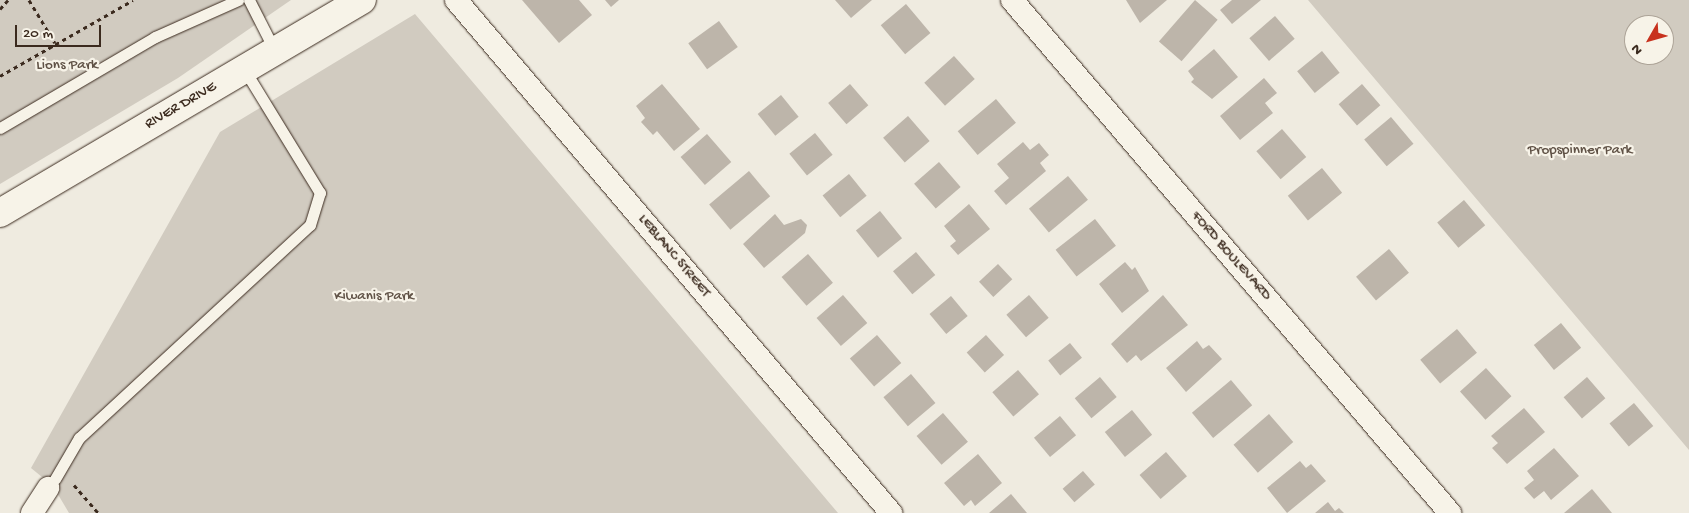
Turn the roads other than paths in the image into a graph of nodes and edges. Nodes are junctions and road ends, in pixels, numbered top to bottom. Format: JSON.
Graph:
{"nodes":[{"id":1,"x":238,"y":0,"type":"edge"},
{"id":2,"x":249,"y":0,"type":"edge"},
{"id":3,"x":362,"y":0,"type":"edge"},
{"id":4,"x":456,"y":0,"type":"edge"},
{"id":5,"x":1012,"y":0,"type":"edge"},
{"id":6,"x":275,"y":51,"type":"junction"},
{"id":7,"x":244,"y":69,"type":"junction"},
{"id":8,"x":0,"y":128,"type":"edge"},
{"id":9,"x":0,"y":213,"type":"edge"},
{"id":10,"x":55,"y":479,"type":"joint"},
{"id":11,"x":32,"y":513,"type":"edge"},
{"id":12,"x":891,"y":513,"type":"edge"},
{"id":13,"x":1450,"y":513,"type":"edge"}],
"edges":[{"from":1,"to":8,"type":"lane"},
{"from":2,"to":6,"type":"lane"},
{"from":3,"to":6,"type":"street","name":"RIVER DRIVE"},
{"from":4,"to":12,"type":"street","name":"LEBLANC STREET"},
{"from":5,"to":13,"type":"street","name":"FORD BOULEVARD"},
{"from":6,"to":7,"type":"street","name":"RIVER DRIVE"},
{"from":7,"to":9,"type":"street","name":"RIVER DRIVE"},
{"from":7,"to":10,"type":"lane"},
{"from":10,"to":11,"type":"street"}]}
